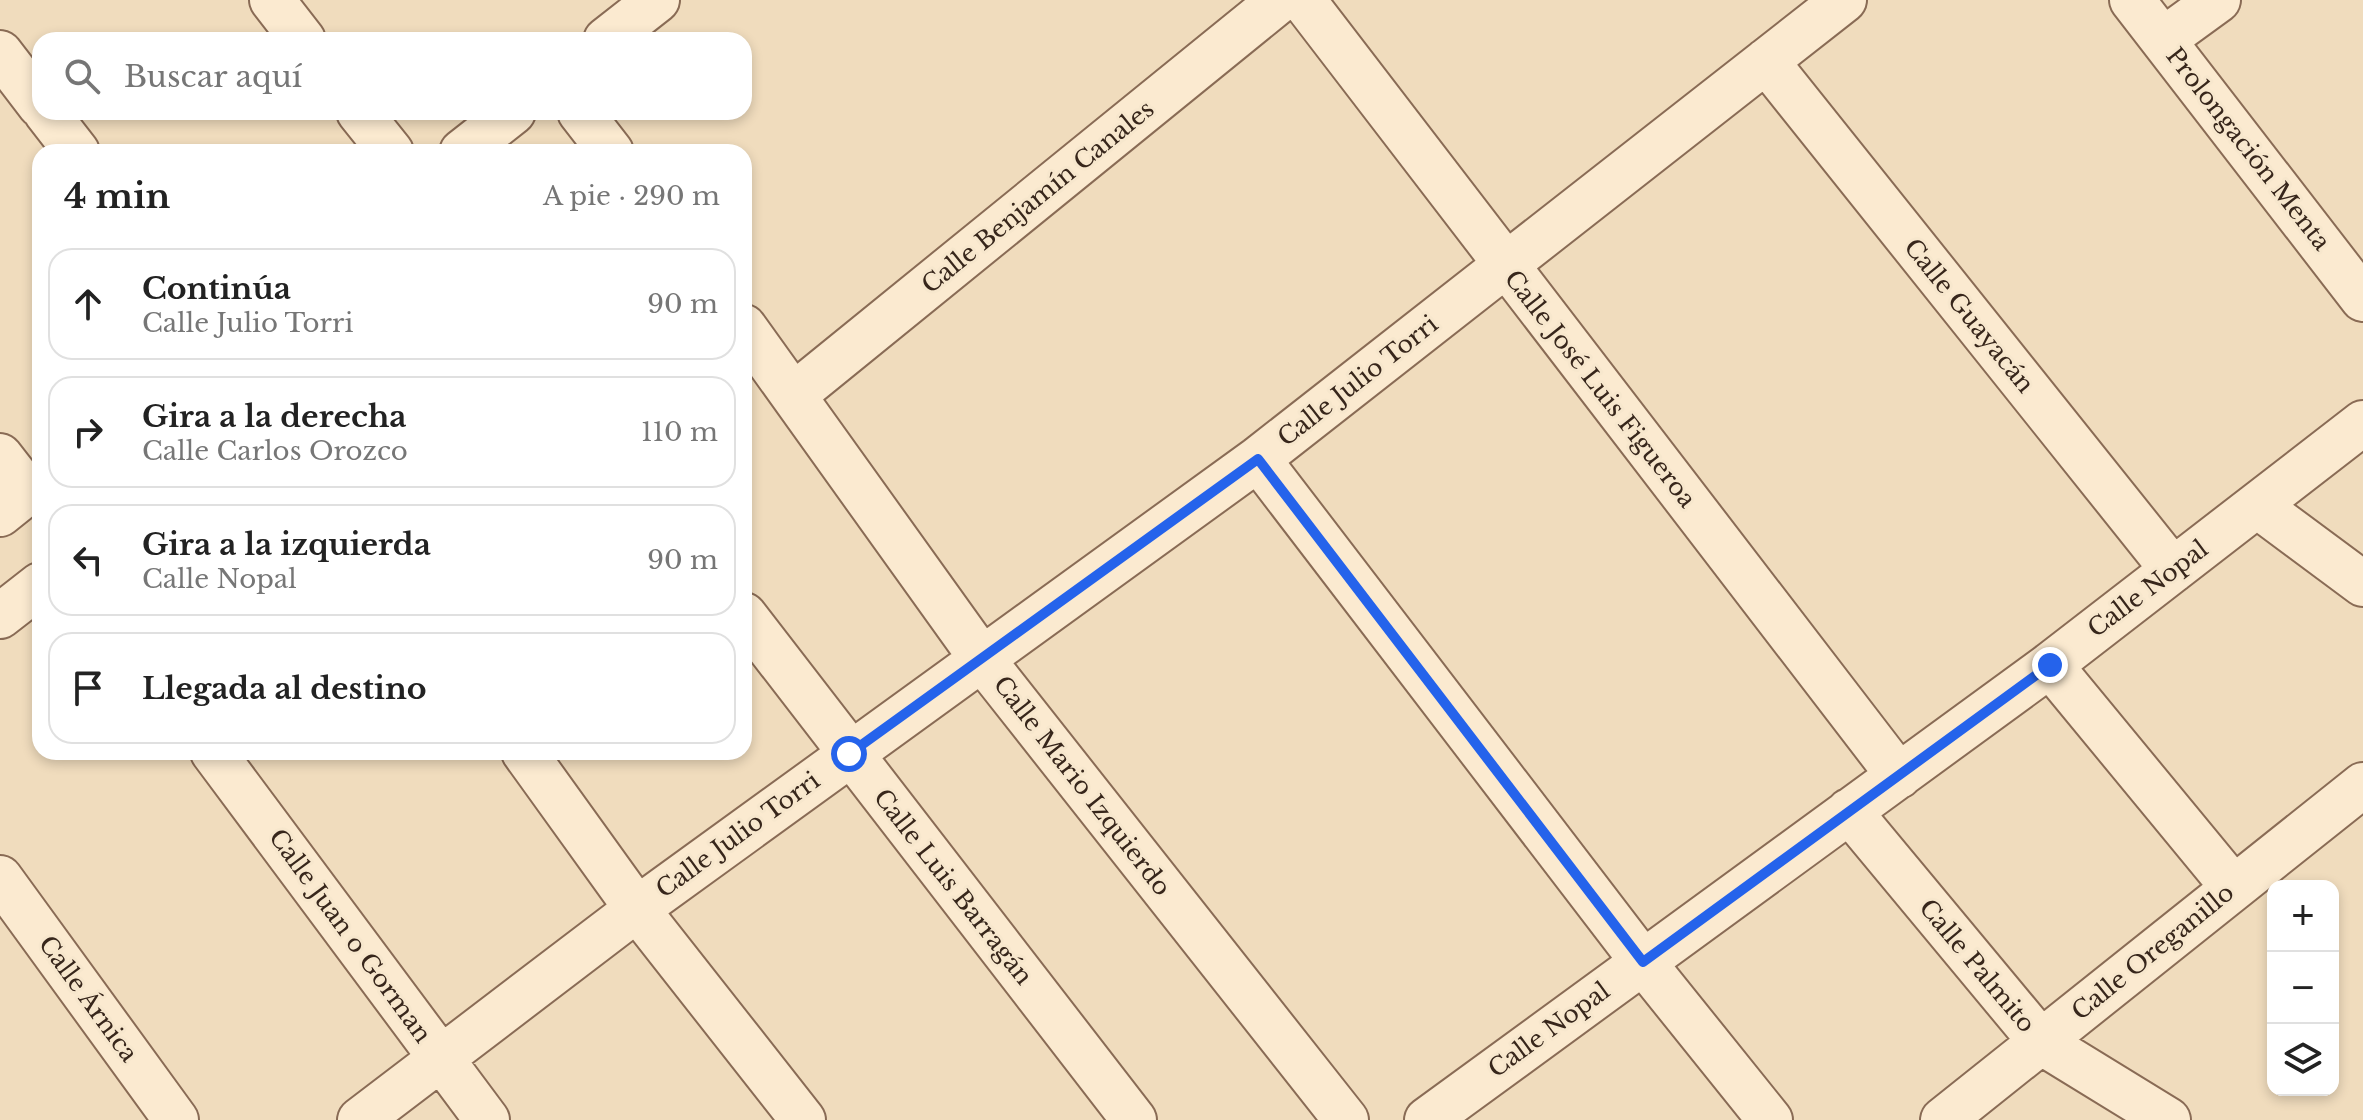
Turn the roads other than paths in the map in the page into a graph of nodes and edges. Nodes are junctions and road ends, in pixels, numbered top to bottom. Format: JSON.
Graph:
{"nodes":[{"id":1,"x":272,"y":0,"type":"edge"},
{"id":2,"x":657,"y":0,"type":"edge"},
{"id":3,"x":1280,"y":0,"type":"edge"},
{"id":4,"x":1303,"y":0,"type":"edge"},
{"id":5,"x":1844,"y":0,"type":"edge"},
{"id":6,"x":2132,"y":0,"type":"edge"},
{"id":7,"x":2218,"y":0,"type":"edge"},
{"id":8,"x":609,"y":23,"type":"edge"},
{"id":9,"x":297,"y":32,"type":"edge"},
{"id":10,"x":2163,"y":40,"type":"junction"},
{"id":11,"x":0,"y":53,"type":"edge"},
{"id":12,"x":1766,"y":61,"type":"junction"},
{"id":13,"x":32,"y":95,"type":"edge"},
{"id":14,"x":52,"y":120,"type":"edge"},
{"id":15,"x":365,"y":120,"type":"edge"},
{"id":16,"x":503,"y":120,"type":"edge"},
{"id":17,"x":586,"y":120,"type":"edge"},
{"id":18,"x":71,"y":144,"type":"edge"},
{"id":19,"x":385,"y":144,"type":"edge"},
{"id":20,"x":472,"y":144,"type":"edge"},
{"id":21,"x":605,"y":144,"type":"edge"},
{"id":22,"x":1505,"y":265,"type":"junction"},
{"id":23,"x":2363,"y":299,"type":"edge"},
{"id":24,"x":752,"y":338,"type":"edge"},
{"id":25,"x":795,"y":394,"type":"junction"},
{"id":26,"x":2363,"y":423,"type":"edge"},
{"id":27,"x":0,"y":456,"type":"edge"},
{"id":28,"x":1258,"y":459,"type":"junction"},
{"id":29,"x":23,"y":496,"type":"edge"},
{"id":30,"x":2258,"y":506,"type":"junction"},
{"id":31,"x":2173,"y":570,"type":"junction"},
{"id":32,"x":2363,"y":584,"type":"edge"},
{"id":33,"x":32,"y":591,"type":"edge"},
{"id":34,"x":0,"y":616,"type":"edge"},
{"id":35,"x":752,"y":626,"type":"edge"},
{"id":36,"x":982,"y":659,"type":"junction"},
{"id":37,"x":2050,"y":665,"type":"junction"},
{"id":38,"x":849,"y":754,"type":"junction"},
{"id":39,"x":219,"y":760,"type":"edge"},
{"id":40,"x":530,"y":760,"type":"edge"},
{"id":41,"x":1899,"y":776,"type":"junction"},
{"id":42,"x":2363,"y":785,"type":"edge"},
{"id":43,"x":1849,"y":811,"type":"junction"},
{"id":44,"x":0,"y":878,"type":"edge"},
{"id":45,"x":2233,"y":887,"type":"junction"},
{"id":46,"x":637,"y":909,"type":"junction"},
{"id":47,"x":1643,"y":962,"type":"junction"},
{"id":48,"x":2041,"y":1042,"type":"junction"},
{"id":49,"x":440,"y":1058,"type":"junction"},
{"id":50,"x":1439,"y":1116,"type":"edge"},
{"id":51,"x":176,"y":1120,"type":"edge"},
{"id":52,"x":360,"y":1120,"type":"edge"},
{"id":53,"x":487,"y":1120,"type":"edge"},
{"id":54,"x":803,"y":1120,"type":"edge"},
{"id":55,"x":1134,"y":1120,"type":"edge"},
{"id":56,"x":1346,"y":1120,"type":"edge"},
{"id":57,"x":1770,"y":1120,"type":"edge"},
{"id":58,"x":1943,"y":1120,"type":"edge"},
{"id":59,"x":2168,"y":1120,"type":"edge"}],
"edges":[{"from":1,"to":9,"type":"street"},
{"from":2,"to":8,"type":"street"},
{"from":3,"to":25,"type":"street","name":"Calle Benjamín Canales"},
{"from":4,"to":22,"type":"street","name":"Calle José Luis Figueroa"},
{"from":5,"to":12,"type":"street","name":"Calle Julio Torri"},
{"from":6,"to":10,"type":"street","name":"Prolongación Menta"},
{"from":7,"to":10,"type":"street"},
{"from":10,"to":23,"type":"street","name":"Prolongación Menta"},
{"from":11,"to":13,"type":"street"},
{"from":12,"to":22,"type":"street","name":"Calle Julio Torri"},
{"from":12,"to":31,"type":"street","name":"Calle Guayacán"},
{"from":14,"to":18,"type":"street"},
{"from":15,"to":19,"type":"street"},
{"from":16,"to":20,"type":"street"},
{"from":17,"to":21,"type":"street"},
{"from":22,"to":28,"type":"street","name":"Calle Julio Torri"},
{"from":22,"to":41,"type":"street","name":"Calle José Luis Figueroa"},
{"from":24,"to":25,"type":"street","name":"Calle Mario Izquierdo"},
{"from":25,"to":36,"type":"street","name":"Calle Mario Izquierdo"},
{"from":26,"to":30,"type":"street","name":"Calle Nopal"},
{"from":27,"to":29,"type":"street"},
{"from":28,"to":36,"type":"street","name":"Calle Julio Torri"},
{"from":28,"to":47,"type":"street"},
{"from":30,"to":31,"type":"street","name":"Calle Nopal"},
{"from":30,"to":32,"type":"street"},
{"from":31,"to":37,"type":"street","name":"Calle Nopal"},
{"from":33,"to":34,"type":"street"},
{"from":35,"to":38,"type":"street","name":"Calle Luis Barragán"},
{"from":36,"to":38,"type":"street","name":"Calle Julio Torri"},
{"from":36,"to":56,"type":"street","name":"Calle Mario Izquierdo"},
{"from":37,"to":41,"type":"street","name":"Calle Nopal"},
{"from":37,"to":45,"type":"street"},
{"from":38,"to":46,"type":"street","name":"Calle Julio Torri"},
{"from":38,"to":55,"type":"street","name":"Calle Luis Barragán"},
{"from":39,"to":49,"type":"street","name":"Calle Juan o Gorman"},
{"from":40,"to":46,"type":"street"},
{"from":41,"to":43,"type":"street","name":"Calle Nopal"},
{"from":42,"to":45,"type":"street","name":"Calle Oreganillo"},
{"from":43,"to":47,"type":"street","name":"Calle Nopal"},
{"from":43,"to":48,"type":"street","name":"Calle Palmito"},
{"from":44,"to":51,"type":"street","name":"Calle Árnica"},
{"from":45,"to":48,"type":"street","name":"Calle Oreganillo"},
{"from":46,"to":49,"type":"street","name":"Calle Julio Torri"},
{"from":46,"to":54,"type":"street"},
{"from":47,"to":50,"type":"street","name":"Calle Nopal"},
{"from":47,"to":57,"type":"street"},
{"from":48,"to":58,"type":"street","name":"Calle Oreganillo"},
{"from":48,"to":59,"type":"street","name":"Calle Palmito"},
{"from":49,"to":52,"type":"street","name":"Calle Julio Torri"},
{"from":49,"to":53,"type":"street","name":"Calle Juan o Gorman"}]}
